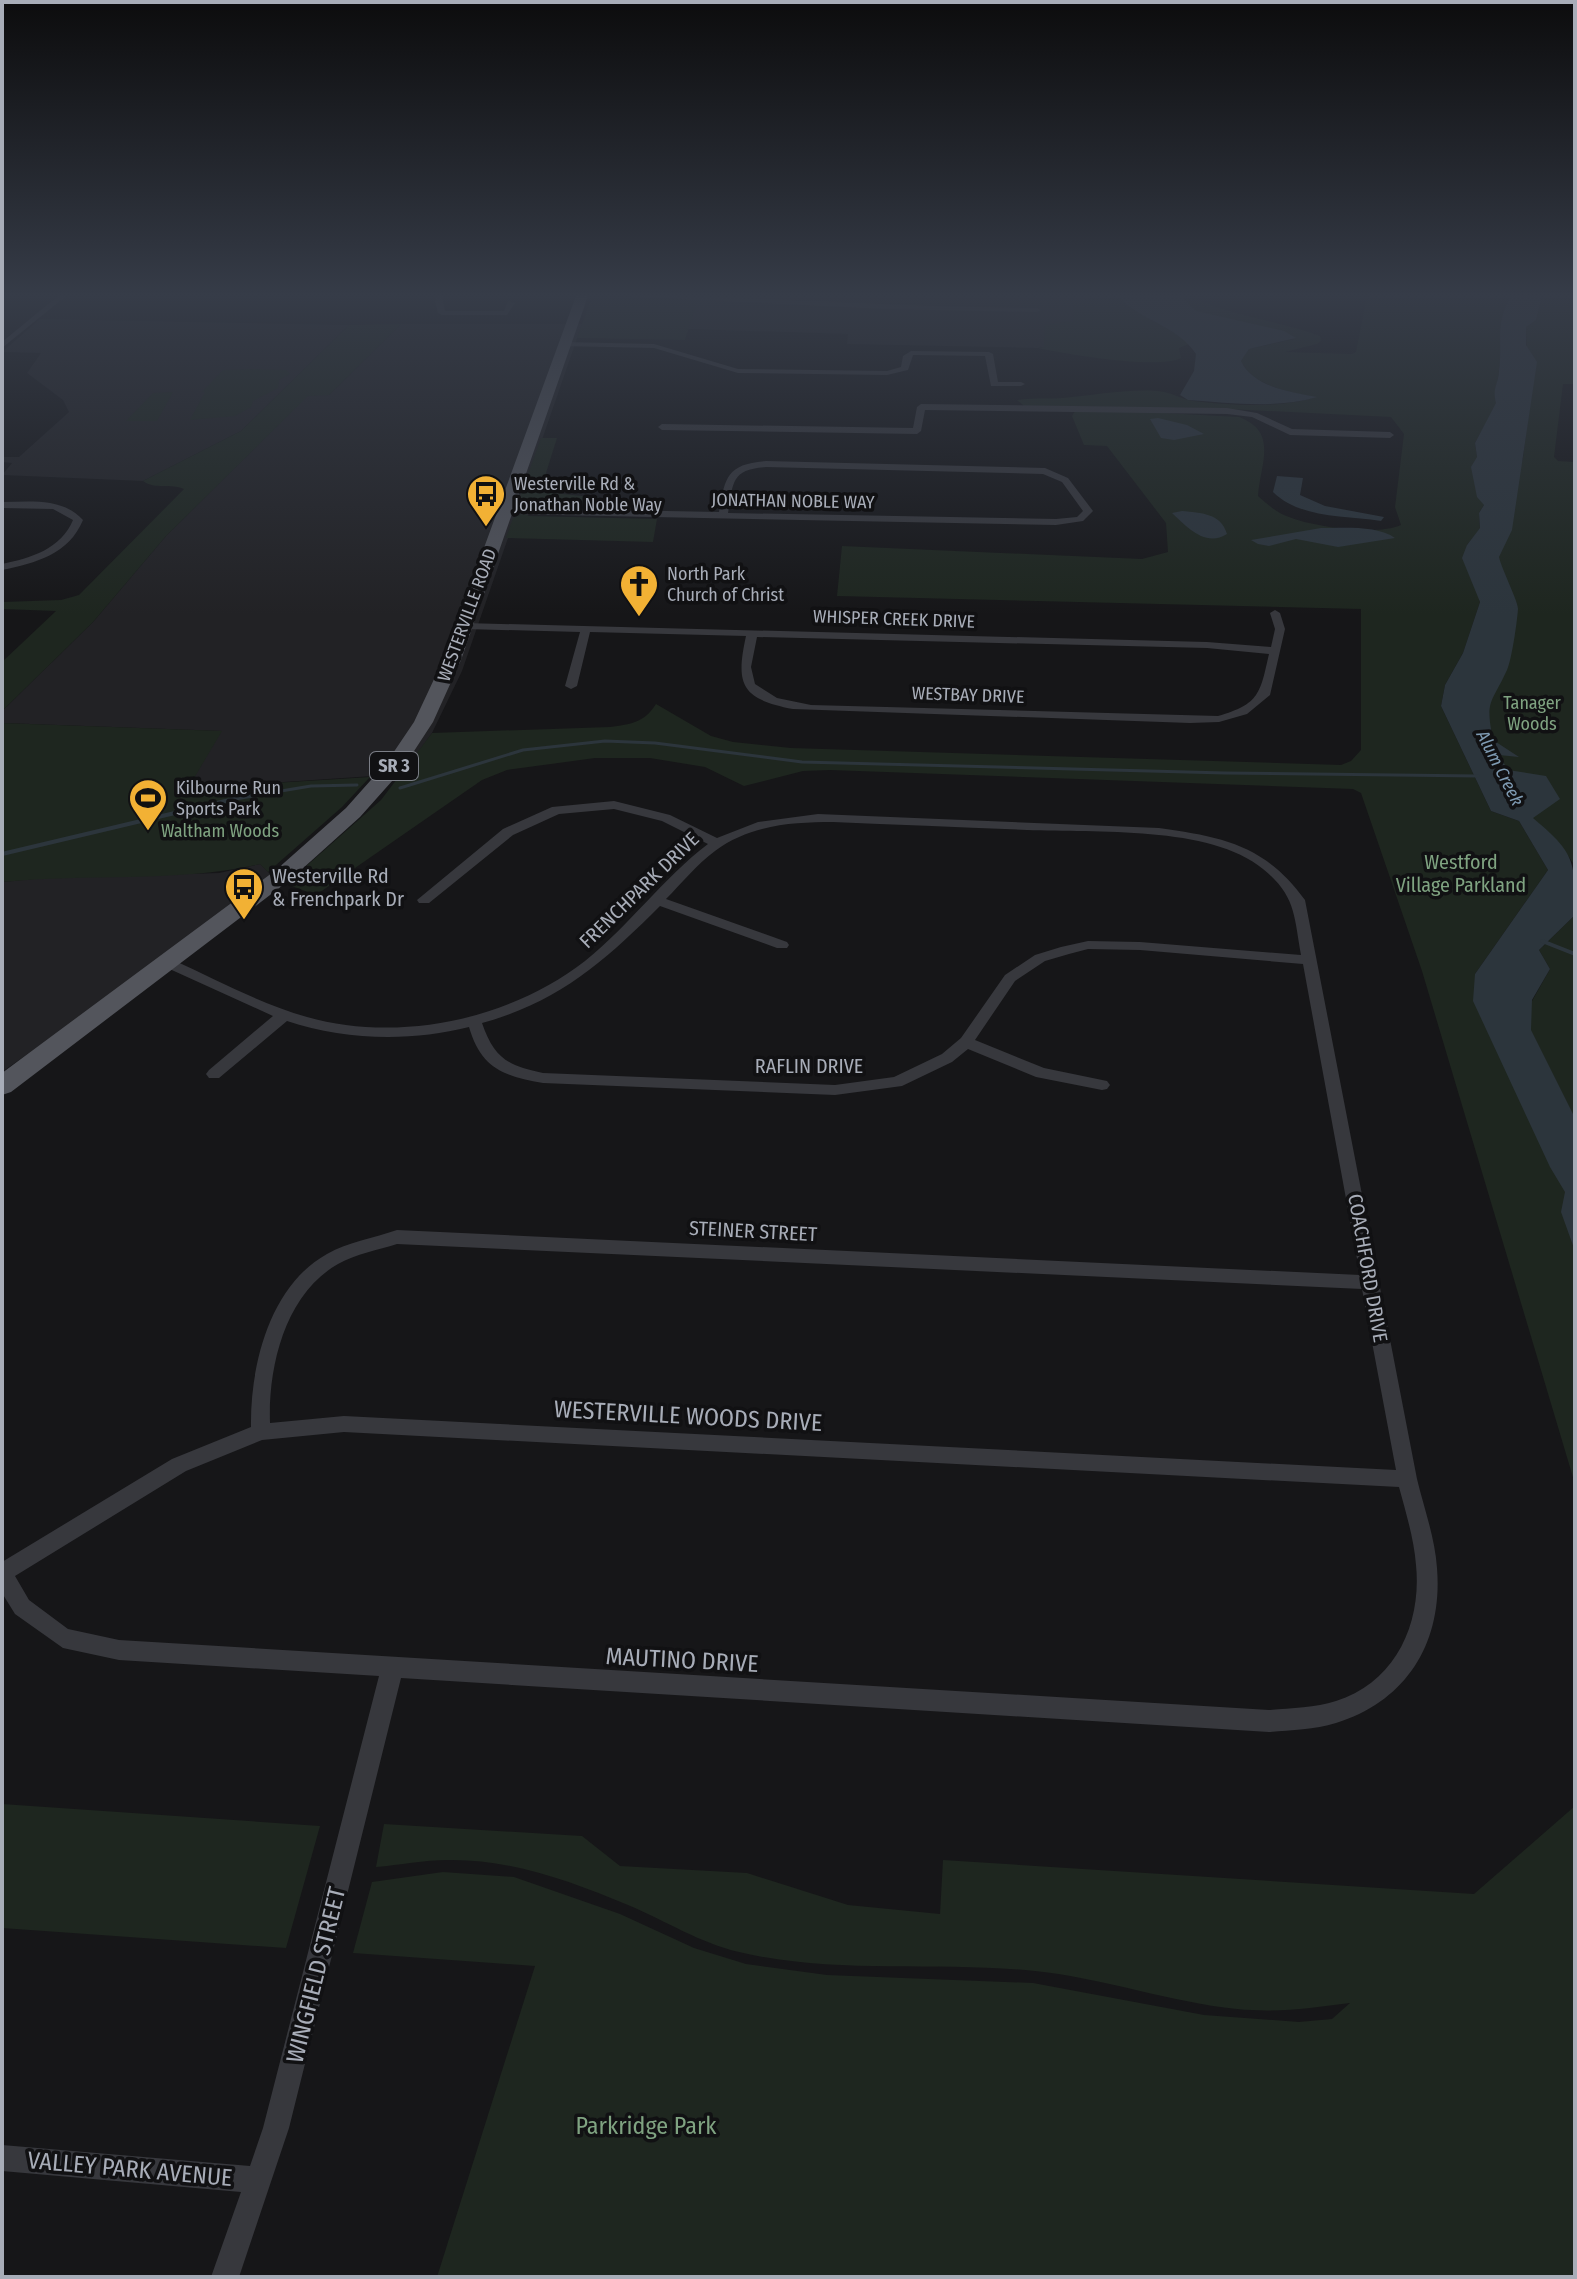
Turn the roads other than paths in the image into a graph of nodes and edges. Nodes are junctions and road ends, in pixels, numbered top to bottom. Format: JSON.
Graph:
{"nodes":[{"id":1,"x":543,"y":402,"type":"edge"},
{"id":2,"x":662,"y":427,"type":"dead end"},
{"id":3,"x":1390,"y":435,"type":"dead end"},
{"id":4,"x":2,"y":505,"type":"edge"},
{"id":5,"x":505,"y":511,"type":"junction"},
{"id":6,"x":723,"y":515,"type":"junction"},
{"id":7,"x":2,"y":567,"type":"edge"},
{"id":8,"x":1275,"y":613,"type":"dead end"},
{"id":9,"x":465,"y":626,"type":"junction"},
{"id":10,"x":586,"y":629,"type":"junction"},
{"id":11,"x":752,"y":633,"type":"junction"},
{"id":12,"x":1274,"y":651,"type":"junction"},
{"id":13,"x":571,"y":686,"type":"dead end"},
{"id":14,"x":717,"y":843,"type":"junction"},
{"id":15,"x":1254,"y":854,"type":"joint"},
{"id":16,"x":424,"y":900,"type":"dead end"},
{"id":17,"x":657,"y":900,"type":"junction"},
{"id":18,"x":782,"y":945,"type":"dead end"},
{"id":19,"x":1310,"y":960,"type":"junction"},
{"id":20,"x":168,"y":963,"type":"junction"},
{"id":21,"x":285,"y":1014,"type":"junction"},
{"id":22,"x":475,"y":1023,"type":"junction"},
{"id":23,"x":966,"y":1042,"type":"junction"},
{"id":24,"x":214,"y":1074,"type":"dead end"},
{"id":25,"x":1102,"y":1085,"type":"dead end"},
{"id":26,"x":2,"y":1086,"type":"edge"},
{"id":27,"x":1370,"y":1282,"type":"junction"},
{"id":28,"x":261,"y":1432,"type":"junction"},
{"id":29,"x":1407,"y":1479,"type":"junction"},
{"id":30,"x":2,"y":1573,"type":"edge"},
{"id":31,"x":392,"y":1669,"type":"junction"},
{"id":32,"x":1383,"y":1688,"type":"joint"},
{"id":33,"x":2,"y":2158,"type":"edge"},
{"id":34,"x":257,"y":2180,"type":"junction"},
{"id":35,"x":225,"y":2277,"type":"edge"}],
"edges":[{"from":1,"to":5,"type":"main road","name":"WESTERVILLE ROAD","number":"SR 3"},
{"from":2,"to":3,"type":"street"},
{"from":4,"to":7,"type":"street"},
{"from":5,"to":6,"type":"street","name":"JONATHAN NOBLE WAY"},
{"from":5,"to":9,"type":"main road","name":"WESTERVILLE ROAD","number":"SR 3"},
{"from":6,"to":6,"type":"street","name":"JONATHAN NOBLE WAY"},
{"from":8,"to":12,"type":"street"},
{"from":9,"to":10,"type":"street","name":"WHISPER CREEK DRIVE"},
{"from":9,"to":20,"type":"main road","name":"WESTERVILLE ROAD","number":"SR 3"},
{"from":10,"to":11,"type":"street","name":"WHISPER CREEK DRIVE"},
{"from":10,"to":13,"type":"street"},
{"from":11,"to":12,"type":"street","name":"WHISPER CREEK DRIVE"},
{"from":11,"to":12,"type":"street","name":"WESTBAY DRIVE"},
{"from":14,"to":15,"type":"street","name":"FRENCHPARK DRIVE"},
{"from":14,"to":16,"type":"street"},
{"from":14,"to":17,"type":"street","name":"FRENCHPARK DRIVE"},
{"from":15,"to":19,"type":"street","name":"COACHFORD DRIVE"},
{"from":17,"to":18,"type":"street"},
{"from":17,"to":22,"type":"street","name":"FRENCHPARK DRIVE"},
{"from":19,"to":23,"type":"street","name":"RAFLIN DRIVE"},
{"from":19,"to":27,"type":"street","name":"COACHFORD DRIVE"},
{"from":20,"to":21,"type":"street","name":"FRENCHPARK DRIVE"},
{"from":20,"to":26,"type":"main road","name":"WESTERVILLE ROAD","number":"SR 3"},
{"from":21,"to":22,"type":"street","name":"FRENCHPARK DRIVE"},
{"from":21,"to":24,"type":"street"},
{"from":22,"to":23,"type":"street","name":"RAFLIN DRIVE"},
{"from":23,"to":25,"type":"street"},
{"from":27,"to":28,"type":"street","name":"STEINER STREET"},
{"from":27,"to":29,"type":"street","name":"COACHFORD DRIVE"},
{"from":28,"to":29,"type":"street","name":"WESTERVILLE WOODS DRIVE"},
{"from":28,"to":30,"type":"street","name":"WESTERVILLE WOODS DRIVE"},
{"from":29,"to":32,"type":"street","name":"COACHFORD DRIVE"},
{"from":30,"to":31,"type":"street","name":"MAUTINO DRIVE"},
{"from":31,"to":32,"type":"street","name":"MAUTINO DRIVE"},
{"from":31,"to":34,"type":"street","name":"WINGFIELD STREET"},
{"from":33,"to":34,"type":"street","name":"VALLEY PARK AVENUE"},
{"from":34,"to":35,"type":"street","name":"WINGFIELD STREET"}]}
